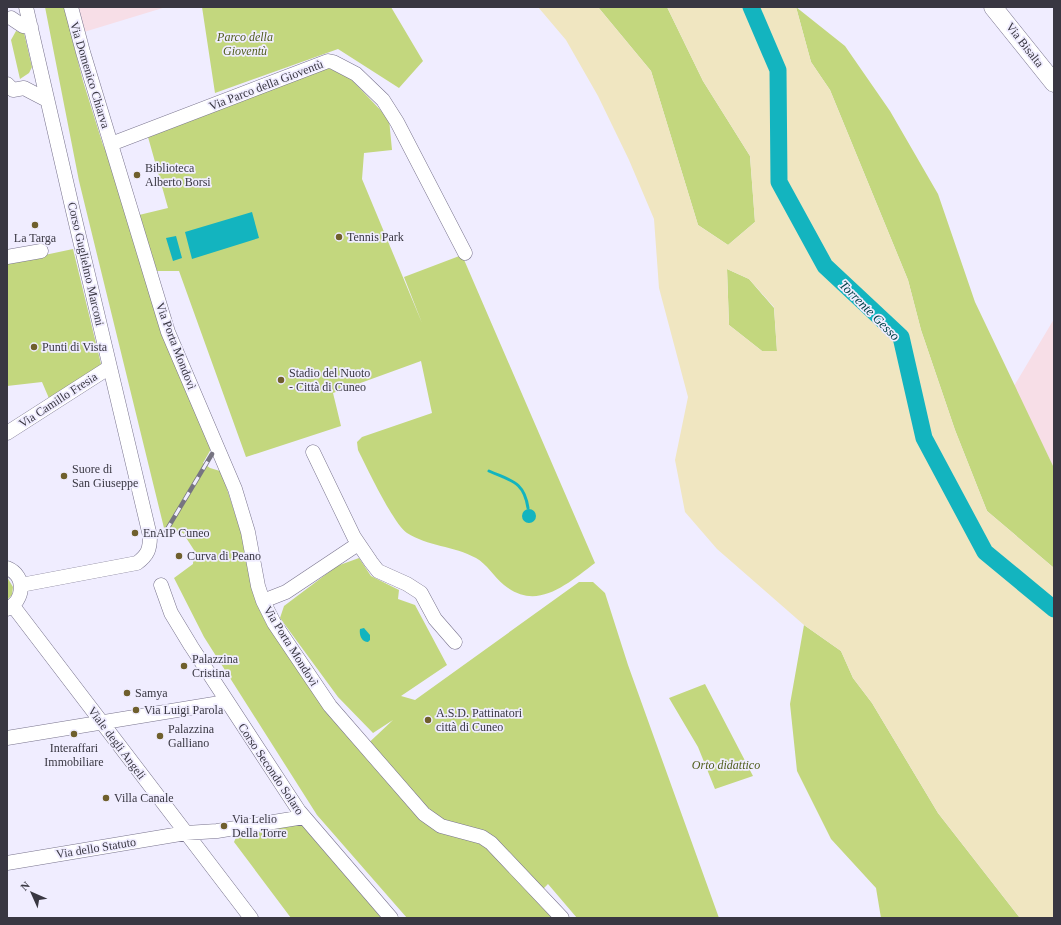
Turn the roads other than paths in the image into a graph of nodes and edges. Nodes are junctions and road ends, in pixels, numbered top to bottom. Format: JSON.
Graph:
{"nodes":[{"id":1,"x":22,"y":7,"type":"edge"},
{"id":2,"x":26,"y":7,"type":"edge"},
{"id":3,"x":71,"y":7,"type":"edge"},
{"id":4,"x":998,"y":11,"type":"edge"},
{"id":5,"x":9,"y":19,"type":"edge"},
{"id":6,"x":31,"y":27,"type":"junction"},
{"id":7,"x":40,"y":70,"type":"junction"},
{"id":8,"x":1054,"y":83,"type":"edge"},
{"id":9,"x":7,"y":84,"type":"edge"},
{"id":10,"x":24,"y":88,"type":"junction"},
{"id":11,"x":47,"y":100,"type":"junction"},
{"id":12,"x":111,"y":144,"type":"junction"},
{"id":13,"x":41,"y":252,"type":"dead end"},
{"id":14,"x":465,"y":254,"type":"dead end"},
{"id":15,"x":7,"y":257,"type":"edge"},
{"id":16,"x":110,"y":367,"type":"junction"},
{"id":17,"x":7,"y":434,"type":"edge"},
{"id":18,"x":313,"y":452,"type":"dead end"},
{"id":19,"x":358,"y":544,"type":"junction"},
{"id":20,"x":7,"y":568,"type":"edge"},
{"id":21,"x":21,"y":585,"type":"junction"},
{"id":22,"x":161,"y":585,"type":"dead end"},
{"id":23,"x":263,"y":601,"type":"junction"},
{"id":24,"x":10,"y":608,"type":"edge"},
{"id":25,"x":455,"y":642,"type":"dead end"},
{"id":26,"x":226,"y":702,"type":"junction"},
{"id":27,"x":102,"y":722,"type":"junction"},
{"id":28,"x":7,"y":738,"type":"edge"},
{"id":29,"x":304,"y":817,"type":"junction"},
{"id":30,"x":186,"y":833,"type":"junction"},
{"id":31,"x":7,"y":863,"type":"edge"},
{"id":32,"x":251,"y":918,"type":"edge"},
{"id":33,"x":391,"y":918,"type":"edge"},
{"id":34,"x":562,"y":918,"type":"edge"}],
"edges":[{"from":1,"to":5,"type":"street"},
{"from":2,"to":6,"type":"street","name":"Corso Guglielmo Marconi"},
{"from":3,"to":12,"type":"street","name":"Via Domenico Chiarva"},
{"from":4,"to":8,"type":"main road","name":"Via Bisalta"},
{"from":5,"to":6,"type":"street"},
{"from":6,"to":7,"type":"street","name":"Corso Guglielmo Marconi"},
{"from":7,"to":10,"type":"street"},
{"from":7,"to":11,"type":"street","name":"Corso Guglielmo Marconi"},
{"from":9,"to":10,"type":"street"},
{"from":10,"to":11,"type":"street"},
{"from":11,"to":16,"type":"street","name":"Corso Guglielmo Marconi"},
{"from":12,"to":14,"type":"street","name":"Via Parco della Gioventù"},
{"from":12,"to":23,"type":"street","name":"Via Porta Mondovì"},
{"from":13,"to":15,"type":"street"},
{"from":16,"to":17,"type":"street","name":"Via Camillo Fresia"},
{"from":16,"to":21,"type":"street","name":"Corso Guglielmo Marconi"},
{"from":18,"to":19,"type":"street"},
{"from":19,"to":23,"type":"street"},
{"from":19,"to":25,"type":"street"},
{"from":20,"to":21,"type":"street"},
{"from":21,"to":24,"type":"street"},
{"from":22,"to":26,"type":"street","name":"Corso Secondo Solaro"},
{"from":23,"to":34,"type":"street","name":"Via Porta Mondovì"},
{"from":24,"to":27,"type":"street","name":"Viale degli Angeli"},
{"from":26,"to":27,"type":"street"},
{"from":26,"to":29,"type":"street","name":"Corso Secondo Solaro"},
{"from":27,"to":28,"type":"street"},
{"from":27,"to":30,"type":"street","name":"Viale degli Angeli"},
{"from":29,"to":30,"type":"street"},
{"from":29,"to":33,"type":"street","name":"Corso Secondo Solaro"},
{"from":30,"to":31,"type":"street","name":"Via dello Statuto"},
{"from":30,"to":32,"type":"street","name":"Viale degli Angeli"}]}
